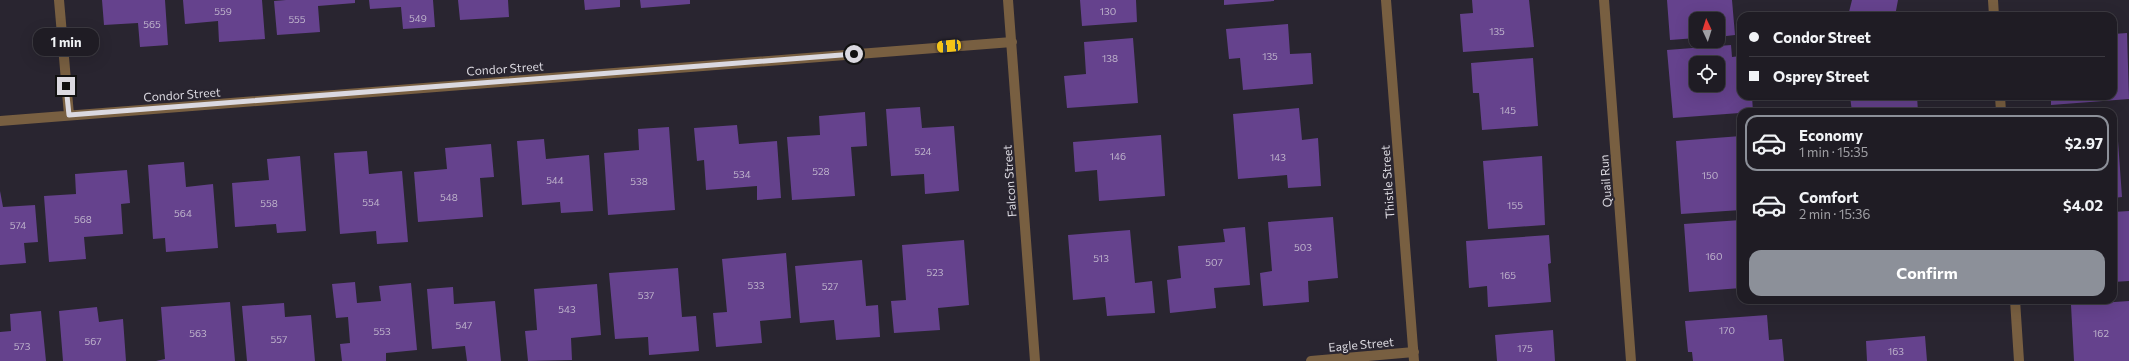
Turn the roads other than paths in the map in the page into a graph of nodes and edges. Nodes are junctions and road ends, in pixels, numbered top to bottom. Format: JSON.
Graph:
{"nodes":[{"id":1,"x":60,"y":0,"type":"edge"},
{"id":2,"x":1008,"y":0,"type":"edge"},
{"id":3,"x":1386,"y":0,"type":"edge"},
{"id":4,"x":1604,"y":0,"type":"edge"},
{"id":5,"x":1993,"y":0,"type":"edge"},
{"id":6,"x":1994,"y":12,"type":"edge"},
{"id":7,"x":1012,"y":42,"type":"junction"},
{"id":8,"x":69,"y":115,"type":"junction"},
{"id":9,"x":0,"y":121,"type":"edge"},
{"id":10,"x":2015,"y":304,"type":"edge"},
{"id":11,"x":1414,"y":357,"type":"edge"},
{"id":12,"x":1035,"y":361,"type":"edge"},
{"id":13,"x":1311,"y":361,"type":"edge"},
{"id":14,"x":1631,"y":361,"type":"edge"},
{"id":15,"x":2020,"y":361,"type":"edge"}],
"edges":[{"from":1,"to":8,"type":"street"},
{"from":2,"to":7,"type":"street","name":"Falcon Street"},
{"from":3,"to":11,"type":"street","name":"Thistle Street"},
{"from":4,"to":14,"type":"street","name":"Quail Run"},
{"from":5,"to":6,"type":"street"},
{"from":7,"to":8,"type":"street","name":"Condor Street"},
{"from":7,"to":12,"type":"street","name":"Falcon Street"},
{"from":8,"to":9,"type":"street","name":"Condor Street"},
{"from":10,"to":15,"type":"street"},
{"from":11,"to":13,"type":"street","name":"Eagle Street"}]}
